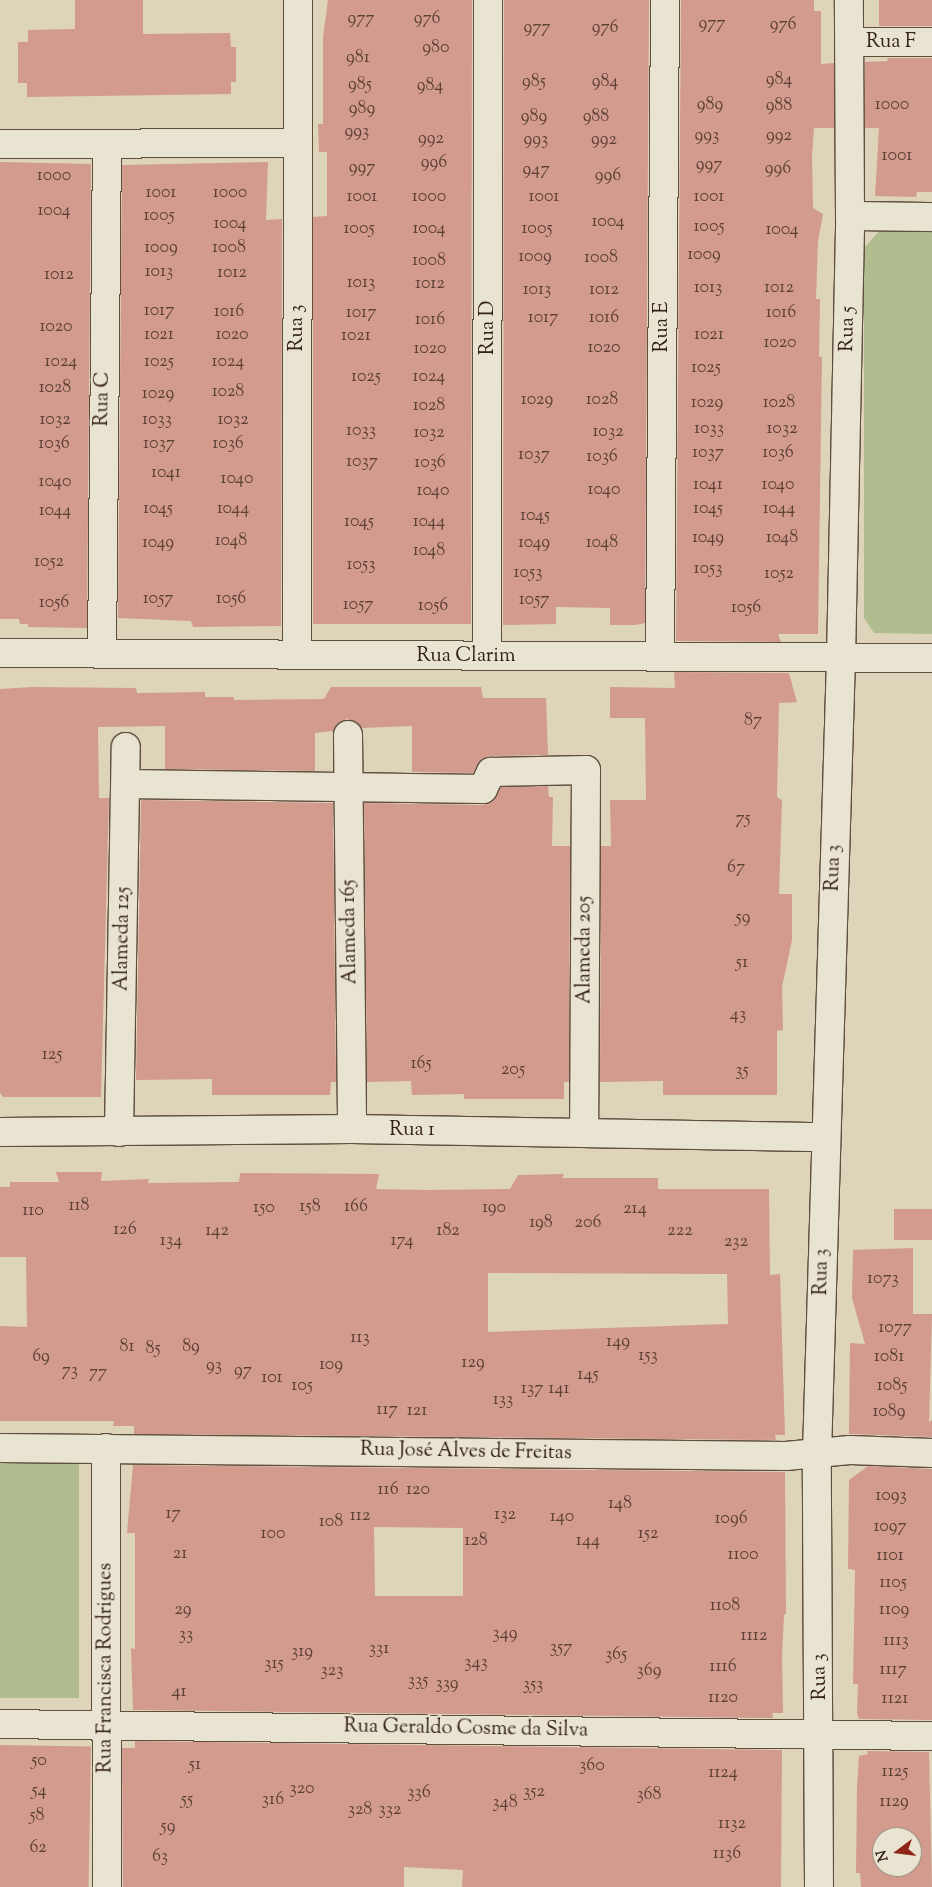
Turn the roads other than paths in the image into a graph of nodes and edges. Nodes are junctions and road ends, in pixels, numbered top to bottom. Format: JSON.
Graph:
{"nodes":[{"id":1,"x":298,"y":0,"type":"edge"},
{"id":2,"x":488,"y":0,"type":"edge"},
{"id":3,"x":665,"y":0,"type":"edge"},
{"id":4,"x":849,"y":0,"type":"edge"},
{"id":5,"x":850,"y":42,"type":"junction"},
{"id":6,"x":932,"y":42,"type":"edge"},
{"id":7,"x":296,"y":143,"type":"junction"},
{"id":8,"x":0,"y":144,"type":"edge"},
{"id":9,"x":107,"y":145,"type":"junction"},
{"id":10,"x":850,"y":216,"type":"junction"},
{"id":11,"x":932,"y":217,"type":"edge"},
{"id":12,"x":0,"y":653,"type":"edge"},
{"id":13,"x":102,"y":654,"type":"junction"},
{"id":14,"x":660,"y":655,"type":"junction"},
{"id":15,"x":297,"y":656,"type":"junction"},
{"id":16,"x":488,"y":656,"type":"junction"},
{"id":17,"x":841,"y":658,"type":"junction"},
{"id":18,"x":932,"y":658,"type":"edge"},
{"id":19,"x":348,"y":735,"type":"dead end"},
{"id":20,"x":126,"y":747,"type":"dead end"},
{"id":21,"x":126,"y":784,"type":"junction"},
{"id":22,"x":348,"y":787,"type":"junction"},
{"id":23,"x":352,"y":1129,"type":"junction"},
{"id":24,"x":584,"y":1131,"type":"junction"},
{"id":25,"x":0,"y":1132,"type":"edge"},
{"id":26,"x":119,"y":1132,"type":"junction"},
{"id":27,"x":825,"y":1137,"type":"junction"},
{"id":28,"x":0,"y":1448,"type":"edge"},
{"id":29,"x":106,"y":1448,"type":"junction"},
{"id":30,"x":817,"y":1453,"type":"junction"},
{"id":31,"x":932,"y":1453,"type":"edge"},
{"id":32,"x":0,"y":1724,"type":"edge"},
{"id":33,"x":105,"y":1724,"type":"junction"},
{"id":34,"x":821,"y":1734,"type":"junction"},
{"id":35,"x":932,"y":1736,"type":"edge"},
{"id":36,"x":107,"y":1887,"type":"edge"},
{"id":37,"x":819,"y":1887,"type":"edge"}],
"edges":[{"from":1,"to":7,"type":"street","name":"Rua 3"},
{"from":2,"to":16,"type":"street","name":"Rua D"},
{"from":3,"to":14,"type":"street","name":"Rua E"},
{"from":4,"to":5,"type":"street","name":"Rua 5"},
{"from":5,"to":6,"type":"street","name":"Rua F"},
{"from":5,"to":10,"type":"street","name":"Rua 5"},
{"from":7,"to":9,"type":"street"},
{"from":7,"to":15,"type":"street","name":"Rua 3"},
{"from":8,"to":9,"type":"street"},
{"from":9,"to":13,"type":"street","name":"Rua C"},
{"from":10,"to":11,"type":"street"},
{"from":10,"to":17,"type":"street","name":"Rua 5"},
{"from":12,"to":13,"type":"street","name":"Rua Clarim"},
{"from":13,"to":15,"type":"street","name":"Rua Clarim"},
{"from":14,"to":16,"type":"street","name":"Rua Clarim"},
{"from":14,"to":17,"type":"street","name":"Rua Clarim"},
{"from":15,"to":16,"type":"street","name":"Rua Clarim"},
{"from":17,"to":18,"type":"street","name":"Rua Clarim"},
{"from":17,"to":27,"type":"street","name":"Rua 3"},
{"from":19,"to":22,"type":"street","name":"Alameda 165"},
{"from":20,"to":21,"type":"street","name":"Alameda 125"},
{"from":21,"to":22,"type":"street"},
{"from":21,"to":26,"type":"street","name":"Alameda 125"},
{"from":22,"to":23,"type":"street","name":"Alameda 165"},
{"from":22,"to":24,"type":"street","name":"Alameda 205"},
{"from":23,"to":24,"type":"street","name":"Rua 1"},
{"from":23,"to":26,"type":"street","name":"Rua 1"},
{"from":24,"to":27,"type":"street","name":"Rua 1"},
{"from":25,"to":26,"type":"street","name":"Rua 1"},
{"from":27,"to":30,"type":"street","name":"Rua 3"},
{"from":28,"to":29,"type":"street","name":"Rua José Alves de Freitas"},
{"from":29,"to":30,"type":"street","name":"Rua José Alves de Freitas"},
{"from":29,"to":33,"type":"street","name":"Rua Francisca Rodrigues"},
{"from":30,"to":31,"type":"street","name":"Rua José Alves de Freitas"},
{"from":30,"to":34,"type":"street","name":"Rua 3"},
{"from":32,"to":33,"type":"street","name":"Rua Geraldo Cosme da Silva"},
{"from":33,"to":34,"type":"street","name":"Rua Geraldo Cosme da Silva"},
{"from":33,"to":36,"type":"street","name":"Rua Francisca Rodrigues"},
{"from":34,"to":35,"type":"street","name":"Rua Geraldo Cosme da Silva"},
{"from":34,"to":37,"type":"street","name":"Rua 3"}]}
